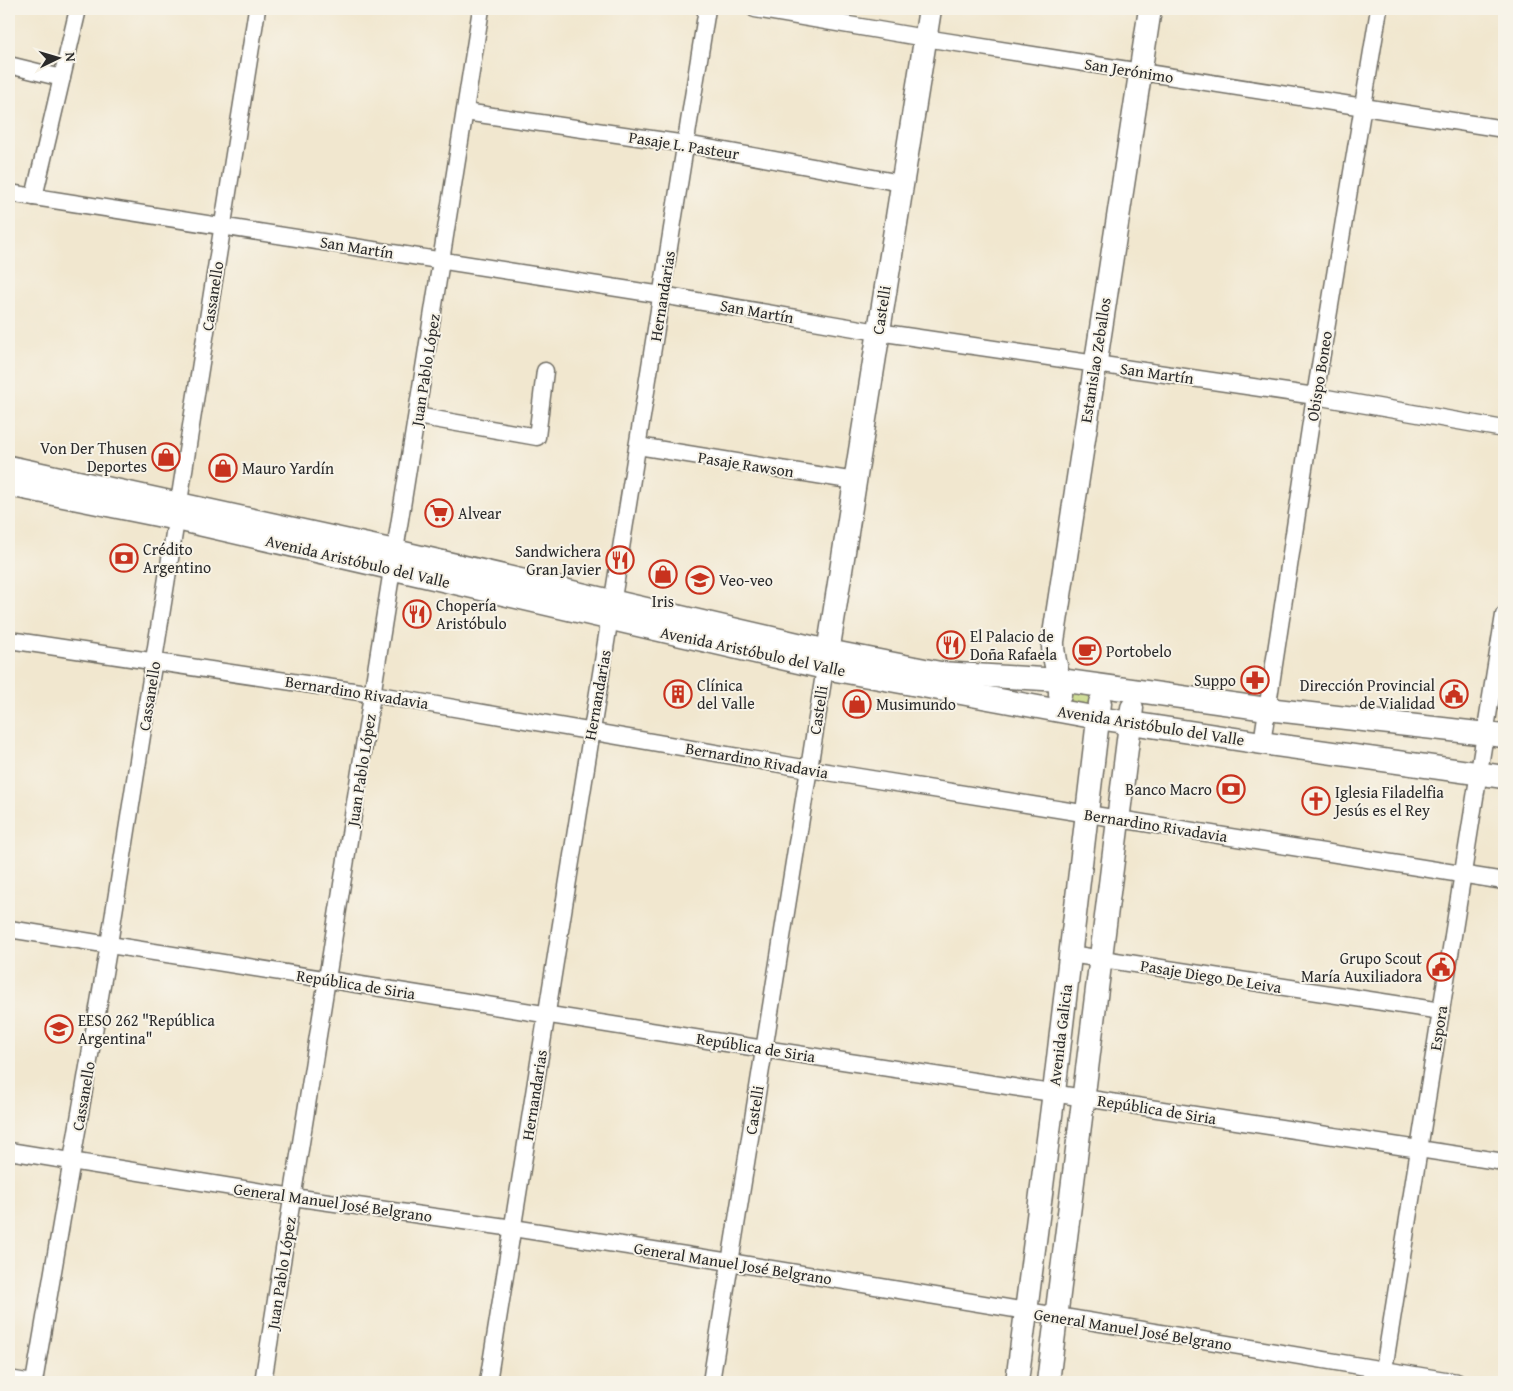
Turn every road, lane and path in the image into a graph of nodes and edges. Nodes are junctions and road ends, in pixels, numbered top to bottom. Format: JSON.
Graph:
{"nodes":[{"id":1,"x":78,"y":9,"type":"edge"},
{"id":2,"x":257,"y":9,"type":"edge"},
{"id":3,"x":481,"y":9,"type":"edge"},
{"id":4,"x":707,"y":9,"type":"edge"},
{"id":5,"x":754,"y":9,"type":"edge"},
{"id":6,"x":930,"y":9,"type":"edge"},
{"id":7,"x":1150,"y":9,"type":"edge"},
{"id":8,"x":1379,"y":9,"type":"edge"},
{"id":9,"x":925,"y":38,"type":"junction"},
{"id":10,"x":9,"y":65,"type":"edge"},
{"id":11,"x":1140,"y":72,"type":"junction"},
{"id":12,"x":62,"y":78,"type":"junction"},
{"id":13,"x":1363,"y":107,"type":"junction"},
{"id":14,"x":465,"y":112,"type":"junction"},
{"id":15,"x":1504,"y":129,"type":"edge"},
{"id":16,"x":686,"y":144,"type":"junction"},
{"id":17,"x":901,"y":183,"type":"junction"},
{"id":18,"x":9,"y":193,"type":"edge"},
{"id":19,"x":34,"y":198,"type":"junction"},
{"id":20,"x":223,"y":226,"type":"junction"},
{"id":21,"x":442,"y":260,"type":"junction"},
{"id":22,"x":662,"y":295,"type":"junction"},
{"id":23,"x":878,"y":332,"type":"junction"},
{"id":24,"x":1094,"y":363,"type":"junction"},
{"id":25,"x":545,"y":371,"type":"dead end"},
{"id":26,"x":1315,"y":396,"type":"junction"},
{"id":27,"x":417,"y":416,"type":"junction"},
{"id":28,"x":1504,"y":429,"type":"edge"},
{"id":29,"x":638,"y":446,"type":"junction"},
{"id":30,"x":9,"y":467,"type":"edge"},
{"id":31,"x":854,"y":482,"type":"junction"},
{"id":32,"x":9,"y":485,"type":"edge"},
{"id":33,"x":178,"y":511,"type":"junction"},
{"id":34,"x":394,"y":560,"type":"junction"},
{"id":35,"x":612,"y":610,"type":"junction"},
{"id":36,"x":1504,"y":615,"type":"edge"},
{"id":37,"x":9,"y":640,"type":"edge"},
{"id":38,"x":827,"y":659,"type":"junction"},
{"id":39,"x":154,"y":662,"type":"junction"},
{"id":40,"x":1060,"y":680,"type":"junction"},
{"id":41,"x":1102,"y":687,"type":"junction"},
{"id":42,"x":1134,"y":692,"type":"junction"},
{"id":43,"x":373,"y":694,"type":"junction"},
{"id":44,"x":1267,"y":709,"type":"junction"},
{"id":45,"x":1054,"y":710,"type":"junction"},
{"id":46,"x":1098,"y":718,"type":"junction"},
{"id":47,"x":1130,"y":722,"type":"junction"},
{"id":48,"x":591,"y":731,"type":"junction"},
{"id":49,"x":1495,"y":735,"type":"edge"},
{"id":50,"x":1262,"y":744,"type":"junction"},
{"id":51,"x":809,"y":769,"type":"junction"},
{"id":52,"x":1478,"y":774,"type":"junction"},
{"id":53,"x":1504,"y":777,"type":"edge"},
{"id":54,"x":1086,"y":814,"type":"junction"},
{"id":55,"x":1118,"y":819,"type":"junction"},
{"id":56,"x":1464,"y":875,"type":"junction"},
{"id":57,"x":1504,"y":881,"type":"edge"},
{"id":58,"x":9,"y":929,"type":"edge"},
{"id":59,"x":109,"y":945,"type":"junction"},
{"id":60,"x":1070,"y":954,"type":"junction"},
{"id":61,"x":1100,"y":959,"type":"junction"},
{"id":62,"x":327,"y":980,"type":"junction"},
{"id":63,"x":1441,"y":1011,"type":"junction"},
{"id":64,"x":548,"y":1014,"type":"junction"},
{"id":65,"x":764,"y":1049,"type":"junction"},
{"id":66,"x":1054,"y":1092,"type":"junction"},
{"id":67,"x":1084,"y":1098,"type":"junction"},
{"id":68,"x":1418,"y":1149,"type":"junction"},
{"id":69,"x":9,"y":1151,"type":"edge"},
{"id":70,"x":72,"y":1162,"type":"junction"},
{"id":71,"x":1504,"y":1162,"type":"edge"},
{"id":72,"x":293,"y":1197,"type":"junction"},
{"id":73,"x":513,"y":1228,"type":"junction"},
{"id":74,"x":730,"y":1262,"type":"junction"},
{"id":75,"x":1025,"y":1311,"type":"junction"},
{"id":76,"x":1056,"y":1315,"type":"junction"},
{"id":77,"x":1383,"y":1377,"type":"edge"},
{"id":78,"x":9,"y":1379,"type":"edge"},
{"id":79,"x":26,"y":1382,"type":"edge"},
{"id":80,"x":34,"y":1382,"type":"edge"},
{"id":81,"x":263,"y":1382,"type":"edge"},
{"id":82,"x":488,"y":1382,"type":"edge"},
{"id":83,"x":711,"y":1382,"type":"edge"},
{"id":84,"x":1017,"y":1382,"type":"edge"},
{"id":85,"x":1048,"y":1382,"type":"edge"},
{"id":86,"x":1457,"y":1382,"type":"edge"}],
"edges":[{"from":1,"to":12,"type":"street"},
{"from":2,"to":20,"type":"street","name":"Cassanello"},
{"from":3,"to":14,"type":"street","name":"Juan Pablo López"},
{"from":4,"to":16,"type":"street","name":"Hernandarias"},
{"from":5,"to":9,"type":"street","name":"San Jerónimo"},
{"from":6,"to":9,"type":"main road","name":"Castelli"},
{"from":7,"to":11,"type":"main road","name":"Estanislao Zeballos"},
{"from":8,"to":13,"type":"street","name":"Obispo Boneo"},
{"from":9,"to":11,"type":"street","name":"San Jerónimo"},
{"from":9,"to":17,"type":"main road","name":"Castelli"},
{"from":10,"to":12,"type":"street"},
{"from":11,"to":13,"type":"street","name":"San Jerónimo"},
{"from":11,"to":24,"type":"main road","name":"Estanislao Zeballos"},
{"from":12,"to":19,"type":"street"},
{"from":13,"to":15,"type":"street","name":"San Jerónimo"},
{"from":13,"to":26,"type":"street","name":"Obispo Boneo"},
{"from":14,"to":16,"type":"street","name":"Pasaje L. Pasteur"},
{"from":14,"to":21,"type":"street","name":"Juan Pablo López"},
{"from":16,"to":17,"type":"street","name":"Pasaje L. Pasteur"},
{"from":16,"to":22,"type":"street","name":"Hernandarias"},
{"from":17,"to":23,"type":"main road","name":"Castelli"},
{"from":18,"to":19,"type":"street","name":"San Martín"},
{"from":19,"to":20,"type":"street","name":"San Martín"},
{"from":20,"to":21,"type":"street","name":"San Martín"},
{"from":20,"to":33,"type":"street","name":"Cassanello"},
{"from":21,"to":22,"type":"street","name":"San Martín"},
{"from":21,"to":27,"type":"street","name":"Juan Pablo López"},
{"from":22,"to":23,"type":"street","name":"San Martín"},
{"from":22,"to":29,"type":"street","name":"Hernandarias"},
{"from":23,"to":24,"type":"street","name":"San Martín"},
{"from":23,"to":31,"type":"main road","name":"Castelli"},
{"from":24,"to":26,"type":"street","name":"San Martín"},
{"from":24,"to":40,"type":"main road","name":"Estanislao Zeballos"},
{"from":25,"to":27,"type":"street"},
{"from":26,"to":28,"type":"street","name":"San Martín"},
{"from":26,"to":44,"type":"street","name":"Obispo Boneo"},
{"from":27,"to":34,"type":"street","name":"Juan Pablo López"},
{"from":29,"to":31,"type":"street","name":"Pasaje Rawson"},
{"from":29,"to":35,"type":"street","name":"Hernandarias"},
{"from":30,"to":33,"type":"main road","name":"Avenida Aristóbulo del Valle"},
{"from":31,"to":38,"type":"main road","name":"Castelli"},
{"from":32,"to":33,"type":"main road","name":"Avenida Aristóbulo del Valle"},
{"from":33,"to":34,"type":"main road","name":"Avenida Aristóbulo del Valle"},
{"from":33,"to":39,"type":"street","name":"Cassanello"},
{"from":34,"to":35,"type":"main road","name":"Avenida Aristóbulo del Valle"},
{"from":34,"to":43,"type":"street","name":"Juan Pablo López"},
{"from":35,"to":38,"type":"main road","name":"Avenida Aristóbulo del Valle"},
{"from":35,"to":48,"type":"street","name":"Hernandarias"},
{"from":36,"to":49,"type":"street","name":"Espora"},
{"from":37,"to":39,"type":"street","name":"Bernardino Rivadavia"},
{"from":38,"to":40,"type":"main road","name":"Avenida Aristóbulo del Valle"},
{"from":38,"to":45,"type":"main road","name":"Avenida Aristóbulo del Valle"},
{"from":38,"to":51,"type":"street","name":"Castelli"},
{"from":39,"to":43,"type":"street","name":"Bernardino Rivadavia"},
{"from":39,"to":59,"type":"street","name":"Cassanello"},
{"from":40,"to":41,"type":"main road","name":"Avenida Aristóbulo del Valle"},
{"from":40,"to":45,"type":"main road","name":"Estanislao Zeballos"},
{"from":41,"to":42,"type":"main road","name":"Avenida Aristóbulo del Valle"},
{"from":41,"to":46,"type":"main road","name":"Avenida Galicia"},
{"from":42,"to":44,"type":"main road","name":"Avenida Aristóbulo del Valle"},
{"from":42,"to":47,"type":"main road","name":"Avenida Galicia"},
{"from":43,"to":48,"type":"street","name":"Bernardino Rivadavia"},
{"from":43,"to":62,"type":"street","name":"Juan Pablo López"},
{"from":44,"to":49,"type":"main road","name":"Avenida Aristóbulo del Valle"},
{"from":44,"to":50,"type":"street","name":"Obispo Boneo"},
{"from":45,"to":46,"type":"main road","name":"Avenida Aristóbulo del Valle"},
{"from":46,"to":47,"type":"main road","name":"Avenida Aristóbulo del Valle"},
{"from":46,"to":54,"type":"main road","name":"Avenida Galicia"},
{"from":47,"to":50,"type":"main road","name":"Avenida Aristóbulo del Valle"},
{"from":47,"to":55,"type":"main road","name":"Avenida Galicia"},
{"from":48,"to":51,"type":"street","name":"Bernardino Rivadavia"},
{"from":48,"to":64,"type":"street","name":"Hernandarias"},
{"from":49,"to":52,"type":"street","name":"Espora"},
{"from":50,"to":52,"type":"main road","name":"Avenida Aristóbulo del Valle"},
{"from":51,"to":54,"type":"street","name":"Bernardino Rivadavia"},
{"from":51,"to":65,"type":"street","name":"Castelli"},
{"from":52,"to":53,"type":"main road","name":"Avenida Aristóbulo del Valle"},
{"from":52,"to":56,"type":"street","name":"Espora"},
{"from":54,"to":55,"type":"street","name":"Bernardino Rivadavia"},
{"from":54,"to":60,"type":"main road","name":"Avenida Galicia"},
{"from":55,"to":56,"type":"street","name":"Bernardino Rivadavia"},
{"from":55,"to":61,"type":"main road","name":"Avenida Galicia"},
{"from":56,"to":57,"type":"street","name":"Bernardino Rivadavia"},
{"from":56,"to":63,"type":"street","name":"Espora"},
{"from":58,"to":59,"type":"street","name":"República de Siria"},
{"from":59,"to":62,"type":"street","name":"República de Siria"},
{"from":59,"to":70,"type":"street","name":"Cassanello"},
{"from":60,"to":61,"type":"street","name":"Pasaje Diego De Leiva"},
{"from":60,"to":66,"type":"main road","name":"Avenida Galicia"},
{"from":61,"to":63,"type":"street","name":"Pasaje Diego De Leiva"},
{"from":61,"to":67,"type":"main road","name":"Avenida Galicia"},
{"from":62,"to":64,"type":"street","name":"República de Siria"},
{"from":62,"to":72,"type":"street","name":"Juan Pablo López"},
{"from":63,"to":68,"type":"street","name":"Espora"},
{"from":64,"to":65,"type":"street","name":"República de Siria"},
{"from":64,"to":73,"type":"street","name":"Hernandarias"},
{"from":65,"to":66,"type":"street","name":"República de Siria"},
{"from":65,"to":74,"type":"street","name":"Castelli"},
{"from":66,"to":67,"type":"street","name":"República de Siria"},
{"from":66,"to":75,"type":"main road","name":"Avenida Galicia"},
{"from":67,"to":68,"type":"street","name":"República de Siria"},
{"from":67,"to":76,"type":"main road","name":"Avenida Galicia"},
{"from":68,"to":71,"type":"street","name":"República de Siria"},
{"from":68,"to":77,"type":"street","name":"Espora"},
{"from":69,"to":70,"type":"street","name":"General Manuel José Belgrano"},
{"from":70,"to":72,"type":"street","name":"General Manuel José Belgrano"},
{"from":70,"to":80,"type":"street","name":"Cassanello"},
{"from":72,"to":73,"type":"street","name":"General Manuel José Belgrano"},
{"from":72,"to":81,"type":"street","name":"Juan Pablo López"},
{"from":73,"to":74,"type":"street","name":"General Manuel José Belgrano"},
{"from":73,"to":82,"type":"street","name":"Hernandarias"},
{"from":74,"to":75,"type":"street","name":"General Manuel José Belgrano"},
{"from":74,"to":83,"type":"street","name":"Castelli"},
{"from":75,"to":76,"type":"street","name":"General Manuel José Belgrano"},
{"from":75,"to":84,"type":"main road","name":"Avenida Galicia"},
{"from":76,"to":77,"type":"street","name":"General Manuel José Belgrano"},
{"from":76,"to":85,"type":"main road","name":"Avenida Galicia"},
{"from":77,"to":86,"type":"street","name":"General Manuel José Belgrano"},
{"from":78,"to":79,"type":"street"}]}
